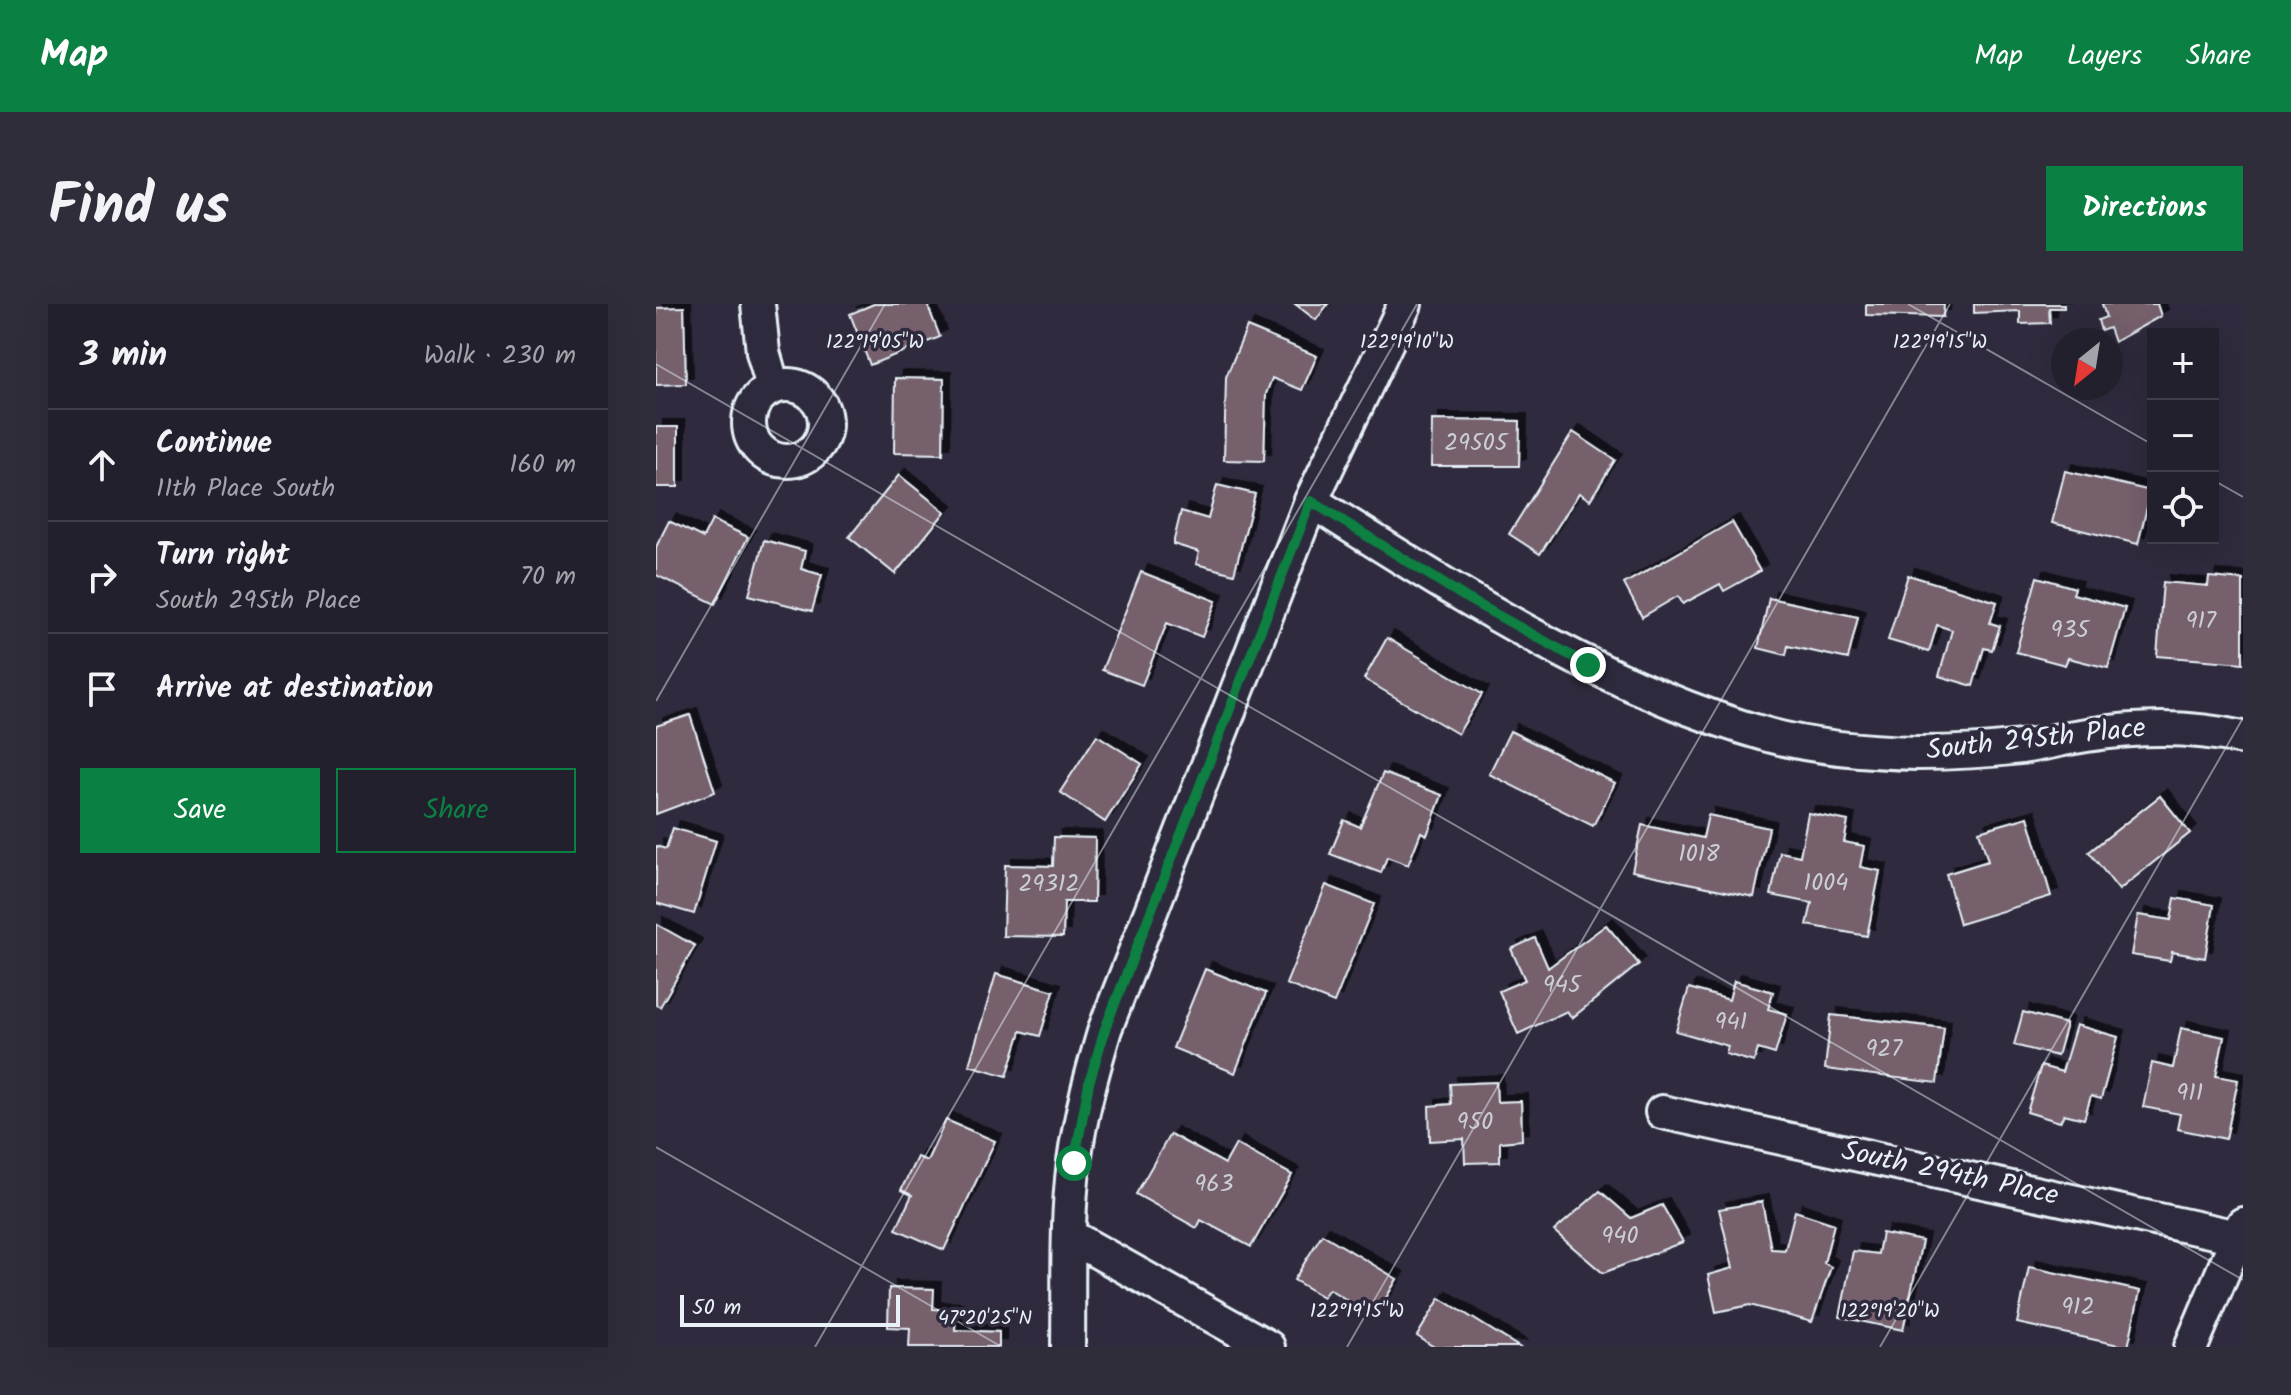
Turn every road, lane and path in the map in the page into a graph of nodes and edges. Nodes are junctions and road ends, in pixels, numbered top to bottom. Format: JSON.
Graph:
{"nodes":[{"id":1,"x":758,"y":304,"type":"edge"},
{"id":2,"x":1405,"y":304,"type":"edge"},
{"id":3,"x":773,"y":387,"type":"dead end"},
{"id":4,"x":1311,"y":501,"type":"junction"},
{"id":5,"x":2243,"y":738,"type":"edge"},
{"id":6,"x":1662,"y":1112,"type":"dead end"},
{"id":7,"x":2240,"y":1230,"type":"edge"},
{"id":8,"x":1070,"y":1236,"type":"junction"},
{"id":9,"x":1068,"y":1347,"type":"edge"},
{"id":10,"x":1268,"y":1347,"type":"edge"},
{"id":11,"x":2191,"y":1347,"type":"edge"}],
"edges":[{"from":1,"to":3,"type":"street"},
{"from":2,"to":4,"type":"street"},
{"from":4,"to":5,"type":"street","name":"South 295th Place"},
{"from":4,"to":8,"type":"street"},
{"from":6,"to":7,"type":"street","name":"South 294th Place"},
{"from":7,"to":11,"type":"street"},
{"from":8,"to":9,"type":"street"},
{"from":8,"to":10,"type":"street"}]}
